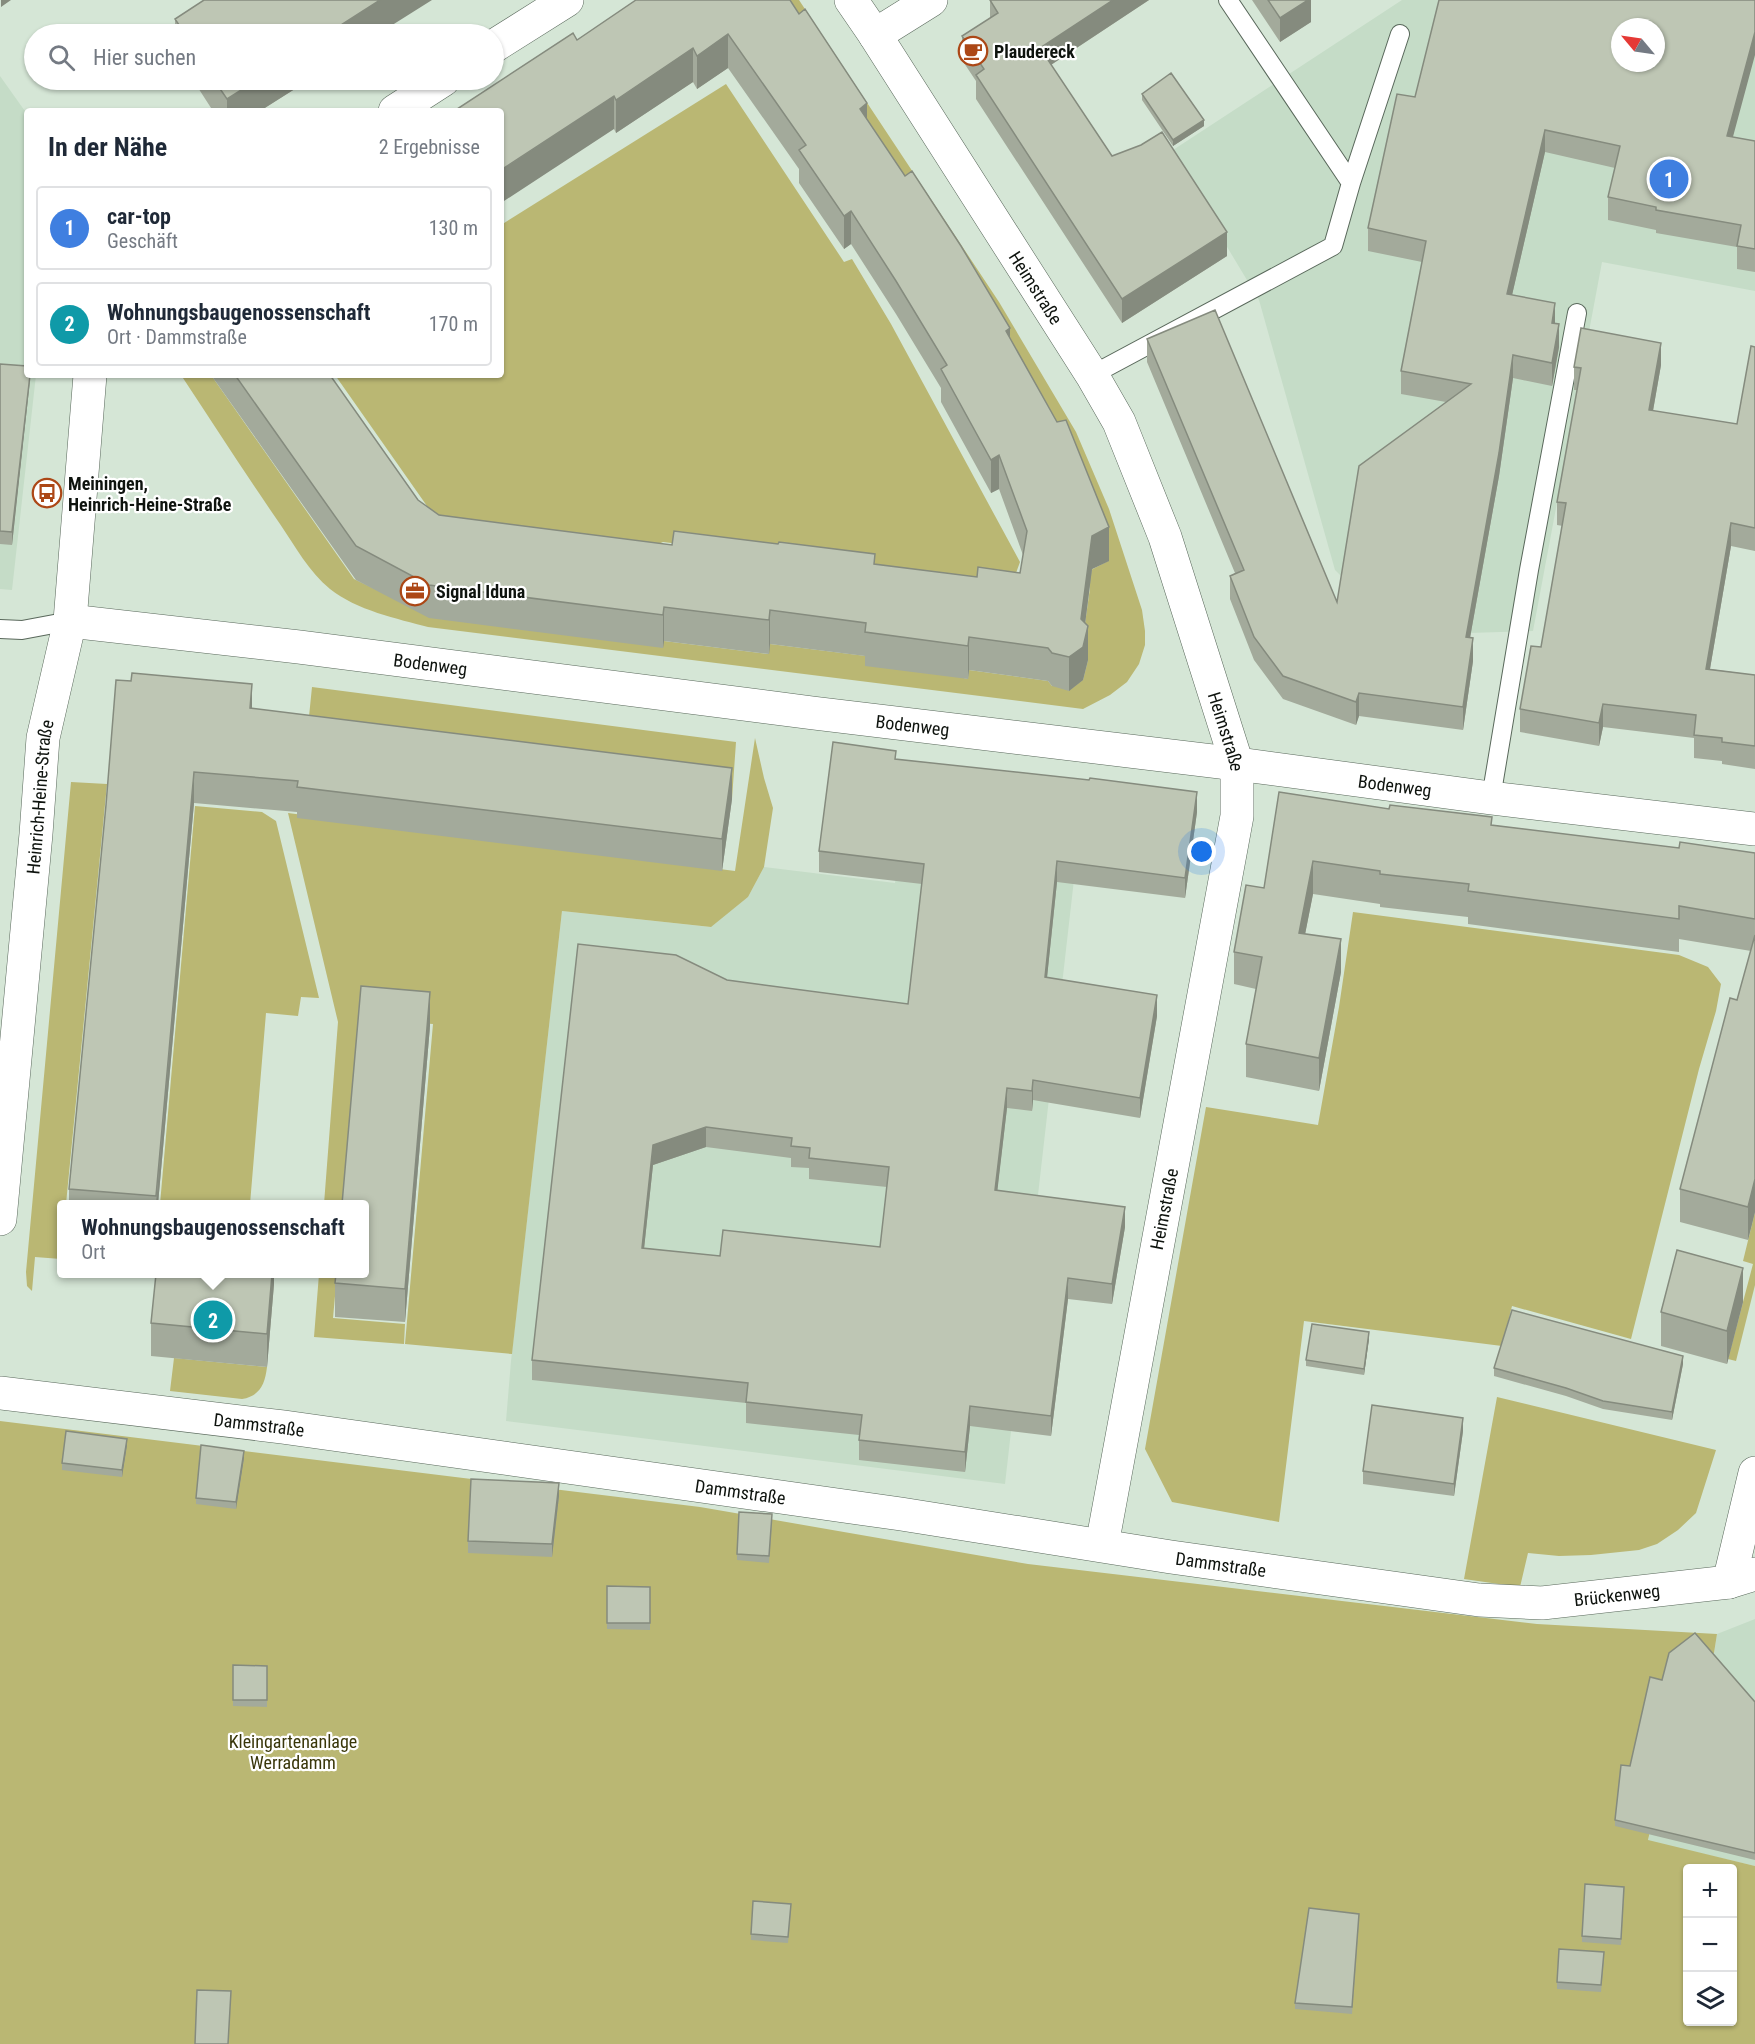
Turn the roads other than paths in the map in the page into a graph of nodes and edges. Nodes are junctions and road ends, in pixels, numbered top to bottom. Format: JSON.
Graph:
{"nodes":[{"id":1,"x":567,"y":0,"type":"edge"},
{"id":2,"x":851,"y":0,"type":"edge"},
{"id":3,"x":931,"y":0,"type":"edge"},
{"id":4,"x":1228,"y":0,"type":"edge"},
{"id":5,"x":1400,"y":34,"type":"dead end"},
{"id":6,"x":875,"y":35,"type":"junction"},
{"id":7,"x":504,"y":40,"type":"edge"},
{"id":8,"x":427,"y":90,"type":"edge"},
{"id":9,"x":400,"y":108,"type":"edge"},
{"id":10,"x":1351,"y":183,"type":"junction"},
{"id":11,"x":1577,"y":313,"type":"dead end"},
{"id":12,"x":1092,"y":375,"type":"junction"},
{"id":13,"x":90,"y":378,"type":"edge"},
{"id":14,"x":70,"y":621,"type":"junction"},
{"id":15,"x":0,"y":629,"type":"edge"},
{"id":16,"x":1237,"y":764,"type":"junction"},
{"id":17,"x":1491,"y":798,"type":"junction"},
{"id":18,"x":1755,"y":829,"type":"edge"},
{"id":19,"x":0,"y":1218,"type":"edge"},
{"id":20,"x":0,"y":1393,"type":"edge"},
{"id":21,"x":1755,"y":1473,"type":"edge"},
{"id":22,"x":1102,"y":1545,"type":"junction"},
{"id":23,"x":1742,"y":1578,"type":"edge"},
{"id":24,"x":1479,"y":1600,"type":"joint"}],
"edges":[{"from":1,"to":7,"type":"street"},
{"from":2,"to":6,"type":"street","name":"Heimstraße"},
{"from":3,"to":6,"type":"street"},
{"from":4,"to":10,"type":"lane"},
{"from":5,"to":10,"type":"lane"},
{"from":6,"to":12,"type":"street","name":"Heimstraße"},
{"from":8,"to":9,"type":"street"},
{"from":10,"to":12,"type":"lane"},
{"from":11,"to":17,"type":"lane"},
{"from":12,"to":16,"type":"street","name":"Heimstraße"},
{"from":13,"to":14,"type":"street","name":"Heinrich-Heine-Straße"},
{"from":14,"to":15,"type":"lane"},
{"from":14,"to":16,"type":"street","name":"Bodenweg"},
{"from":14,"to":19,"type":"street","name":"Heinrich-Heine-Straße"},
{"from":16,"to":17,"type":"street","name":"Bodenweg"},
{"from":16,"to":22,"type":"street","name":"Heimstraße"},
{"from":17,"to":18,"type":"street","name":"Bodenweg"},
{"from":20,"to":22,"type":"street","name":"Dammstraße"},
{"from":21,"to":23,"type":"street"},
{"from":22,"to":24,"type":"street","name":"Dammstraße"},
{"from":23,"to":24,"type":"street","name":"Brückenweg"}]}
